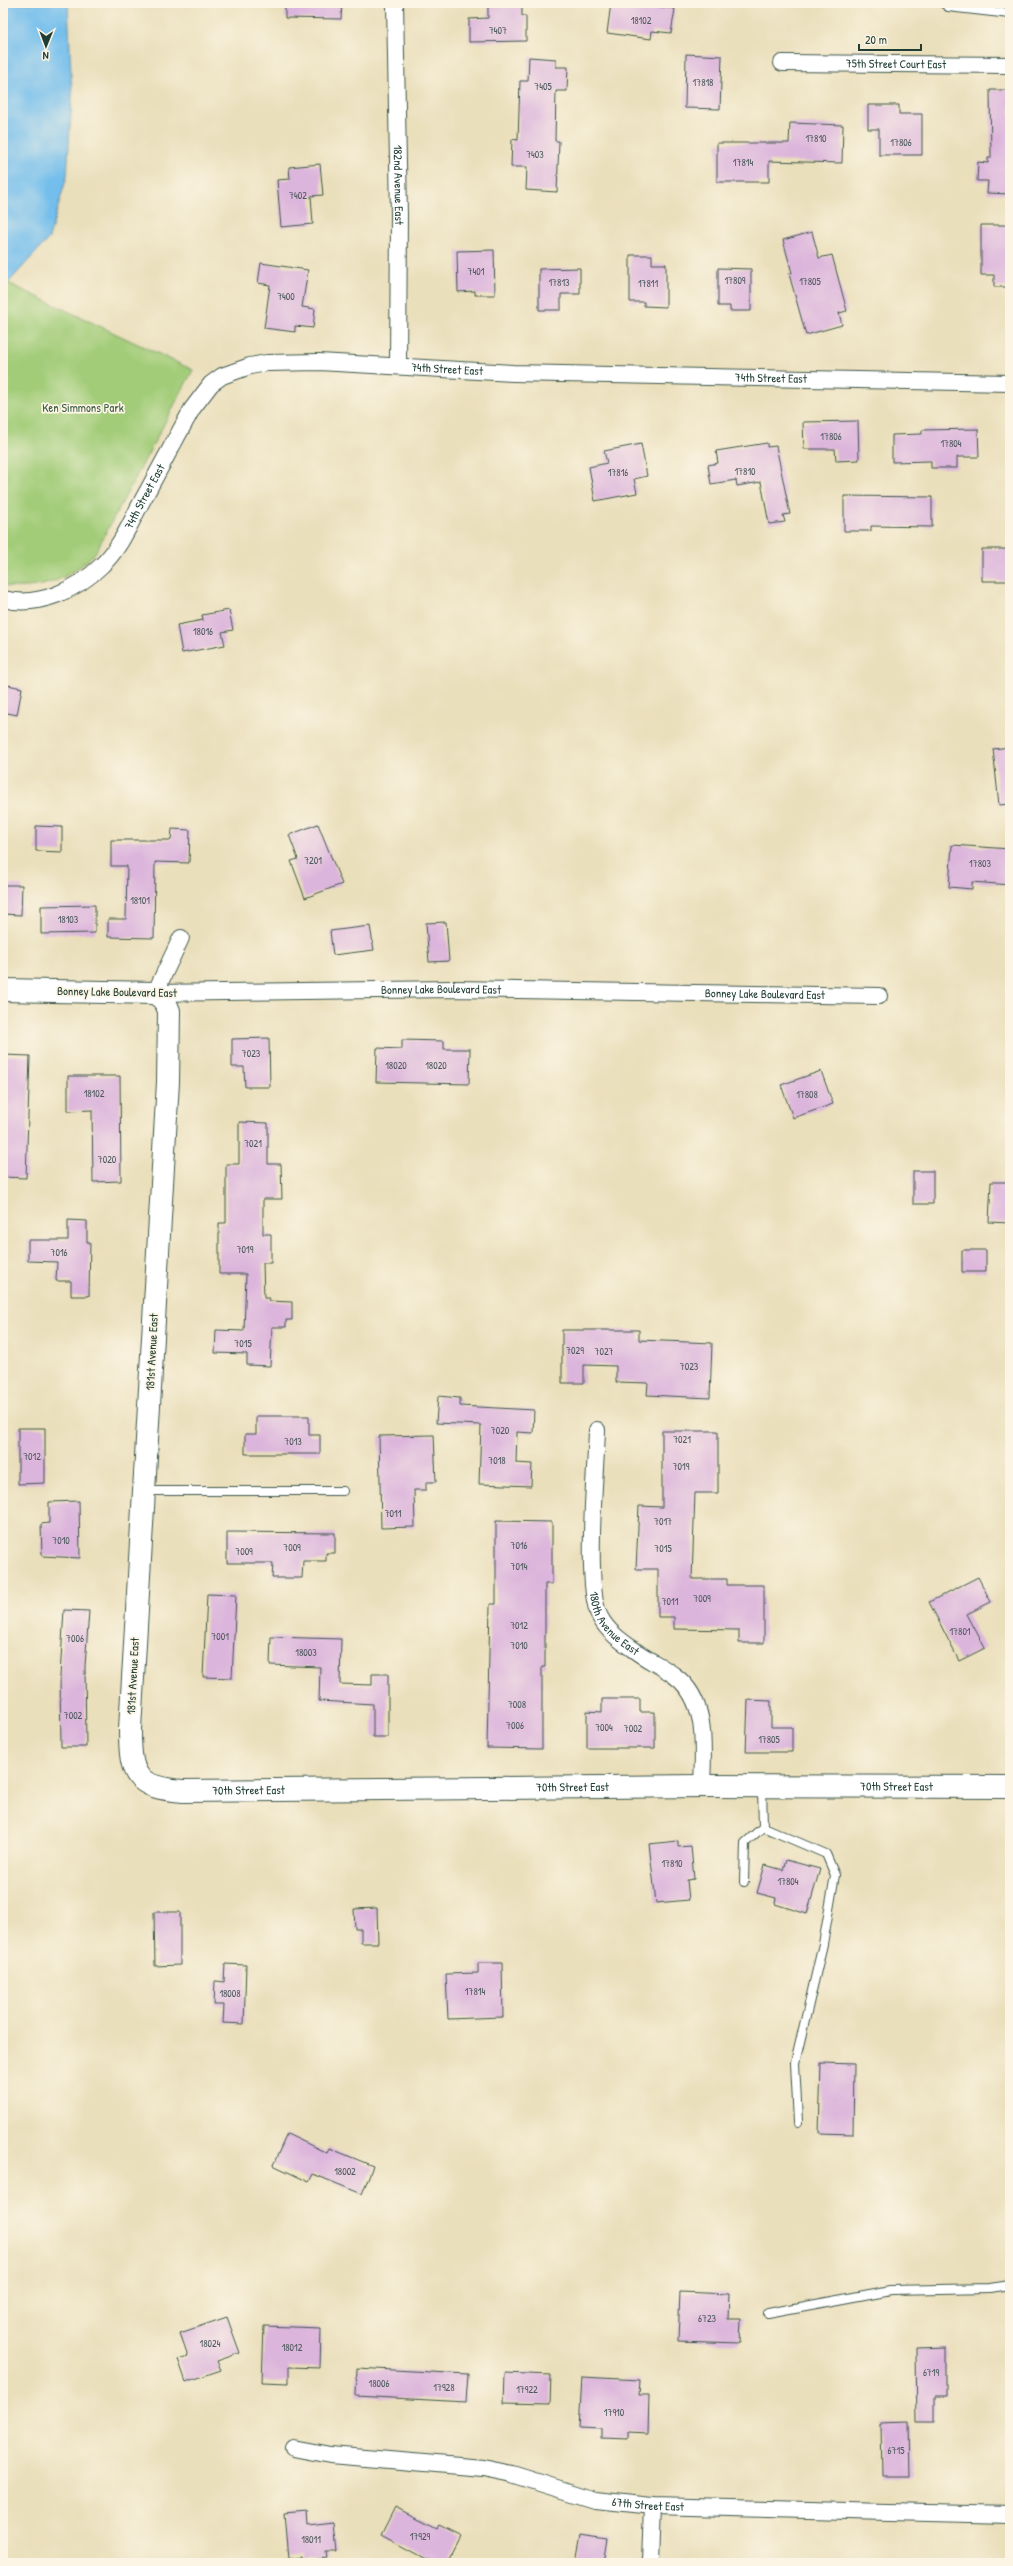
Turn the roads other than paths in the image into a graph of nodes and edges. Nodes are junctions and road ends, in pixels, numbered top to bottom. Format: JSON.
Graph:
{"nodes":[{"id":1,"x":395,"y":3,"type":"edge"},
{"id":2,"x":943,"y":3,"type":"edge"},
{"id":3,"x":1010,"y":14,"type":"edge"},
{"id":4,"x":782,"y":63,"type":"dead end"},
{"id":5,"x":1010,"y":65,"type":"edge"},
{"id":6,"x":398,"y":366,"type":"junction"},
{"id":7,"x":1010,"y":383,"type":"edge"},
{"id":8,"x":3,"y":599,"type":"edge"},
{"id":9,"x":181,"y":938,"type":"dead end"},
{"id":10,"x":3,"y":990,"type":"edge"},
{"id":11,"x":155,"y":993,"type":"junction"},
{"id":12,"x":879,"y":996,"type":"dead end"},
{"id":13,"x":597,"y":1430,"type":"dead end"},
{"id":14,"x":144,"y":1491,"type":"junction"},
{"id":15,"x":343,"y":1491,"type":"dead end"},
{"id":16,"x":139,"y":1777,"type":"joint"},
{"id":17,"x":702,"y":1786,"type":"junction"},
{"id":18,"x":762,"y":1786,"type":"junction"},
{"id":19,"x":1010,"y":1787,"type":"edge"},
{"id":20,"x":763,"y":1827,"type":"junction"},
{"id":21,"x":744,"y":1882,"type":"dead end"},
{"id":22,"x":798,"y":2122,"type":"dead end"},
{"id":23,"x":1010,"y":2285,"type":"edge"},
{"id":24,"x":768,"y":2313,"type":"dead end"},
{"id":25,"x":293,"y":2448,"type":"dead end"},
{"id":26,"x":652,"y":2506,"type":"junction"},
{"id":27,"x":1010,"y":2515,"type":"edge"},
{"id":28,"x":650,"y":2563,"type":"edge"}],
"edges":[{"from":1,"to":6,"type":"street","name":"182nd Avenue East"},
{"from":2,"to":3,"type":"lane"},
{"from":4,"to":5,"type":"street","name":"75th Street Court East"},
{"from":6,"to":7,"type":"street","name":"74th Street East"},
{"from":6,"to":8,"type":"street","name":"74th Street East"},
{"from":9,"to":11,"type":"street"},
{"from":10,"to":11,"type":"street","name":"Bonney Lake Boulevard East"},
{"from":11,"to":12,"type":"street","name":"Bonney Lake Boulevard East"},
{"from":11,"to":14,"type":"street","name":"181st Avenue East"},
{"from":13,"to":17,"type":"street","name":"180th Avenue East"},
{"from":14,"to":15,"type":"lane"},
{"from":14,"to":16,"type":"street","name":"181st Avenue East"},
{"from":16,"to":17,"type":"street","name":"70th Street East"},
{"from":17,"to":18,"type":"street","name":"70th Street East"},
{"from":18,"to":19,"type":"street","name":"70th Street East"},
{"from":18,"to":20,"type":"lane"},
{"from":20,"to":21,"type":"lane"},
{"from":20,"to":22,"type":"lane"},
{"from":23,"to":24,"type":"lane"},
{"from":25,"to":26,"type":"street","name":"67th Street East"},
{"from":26,"to":27,"type":"street","name":"67th Street East"},
{"from":26,"to":28,"type":"street"}]}
